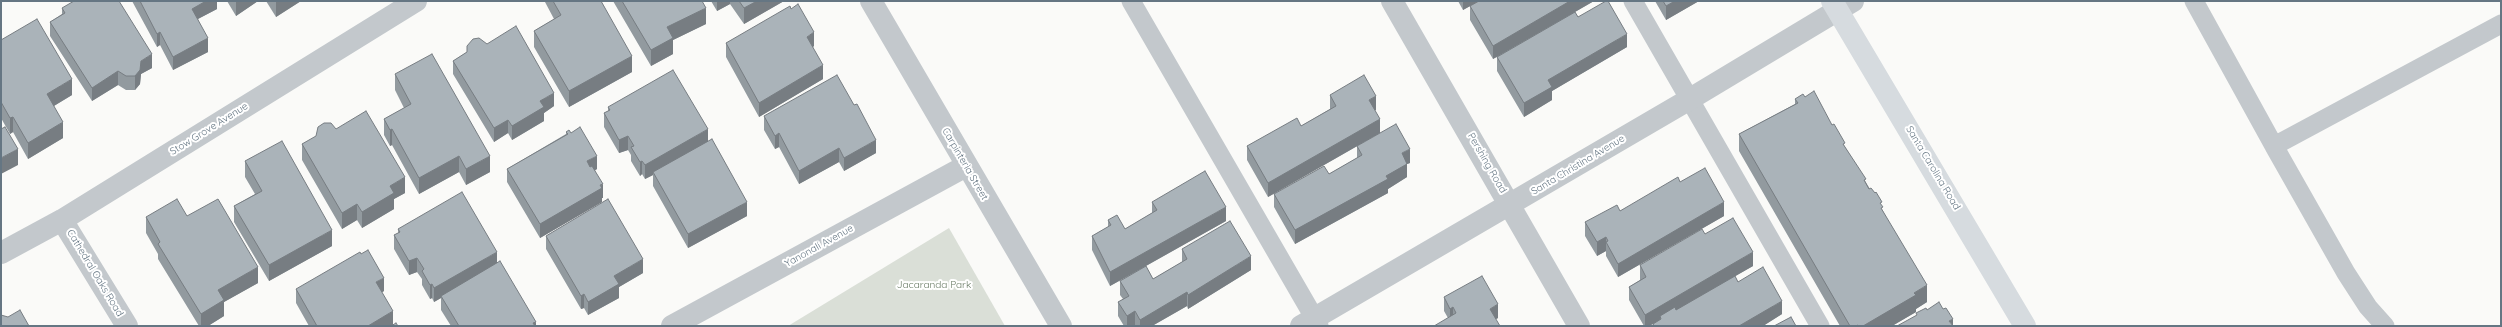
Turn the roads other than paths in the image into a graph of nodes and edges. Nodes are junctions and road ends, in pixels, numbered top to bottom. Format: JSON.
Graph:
{"nodes":[{"id":1,"x":871,"y":1,"type":"edge"},
{"id":2,"x":1131,"y":1,"type":"edge"},
{"id":3,"x":1392,"y":1,"type":"edge"},
{"id":4,"x":1633,"y":1,"type":"edge"},
{"id":5,"x":2194,"y":1,"type":"edge"},
{"id":6,"x":403,"y":4,"type":"edge"},
{"id":7,"x":1841,"y":4,"type":"edge"},
{"id":8,"x":2501,"y":24,"type":"edge"},
{"id":9,"x":1690,"y":99,"type":"junction"},
{"id":10,"x":2274,"y":146,"type":"junction"},
{"id":11,"x":966,"y":166,"type":"junction"},
{"id":12,"x":1511,"y":205,"type":"junction"},
{"id":13,"x":62,"y":220,"type":"junction"},
{"id":14,"x":1,"y":253,"type":"edge"},
{"id":15,"x":1311,"y":324,"type":"edge"},
{"id":16,"x":127,"y":326,"type":"edge"},
{"id":17,"x":672,"y":326,"type":"edge"},
{"id":18,"x":1061,"y":326,"type":"edge"},
{"id":19,"x":1579,"y":326,"type":"edge"},
{"id":20,"x":1820,"y":326,"type":"edge"},
{"id":21,"x":2025,"y":326,"type":"edge"},
{"id":22,"x":2385,"y":326,"type":"edge"}],
"edges":[{"from":1,"to":11,"type":"street","name":"Carpinteria Street"},
{"from":2,"to":15,"type":"lane"},
{"from":3,"to":12,"type":"street","name":"Pershing Road"},
{"from":4,"to":9,"type":"lane"},
{"from":5,"to":10,"type":"lane"},
{"from":6,"to":13,"type":"street","name":"Stow Grove Avenue"},
{"from":7,"to":9,"type":"street","name":"Santa Christina Avenue"},
{"from":7,"to":21,"type":"street","name":"Santa Carolina Road"},
{"from":8,"to":10,"type":"lane"},
{"from":9,"to":12,"type":"street","name":"Santa Christina Avenue"},
{"from":9,"to":20,"type":"lane"},
{"from":10,"to":22,"type":"lane"},
{"from":11,"to":17,"type":"street","name":"Yanonali Avenue"},
{"from":11,"to":18,"type":"street","name":"Carpinteria Street"},
{"from":12,"to":15,"type":"street","name":"Santa Christina Avenue"},
{"from":12,"to":19,"type":"street","name":"Pershing Road"},
{"from":13,"to":14,"type":"street","name":"Stow Grove Avenue"},
{"from":13,"to":16,"type":"street","name":"Cathedral Oaks Road"}]}
